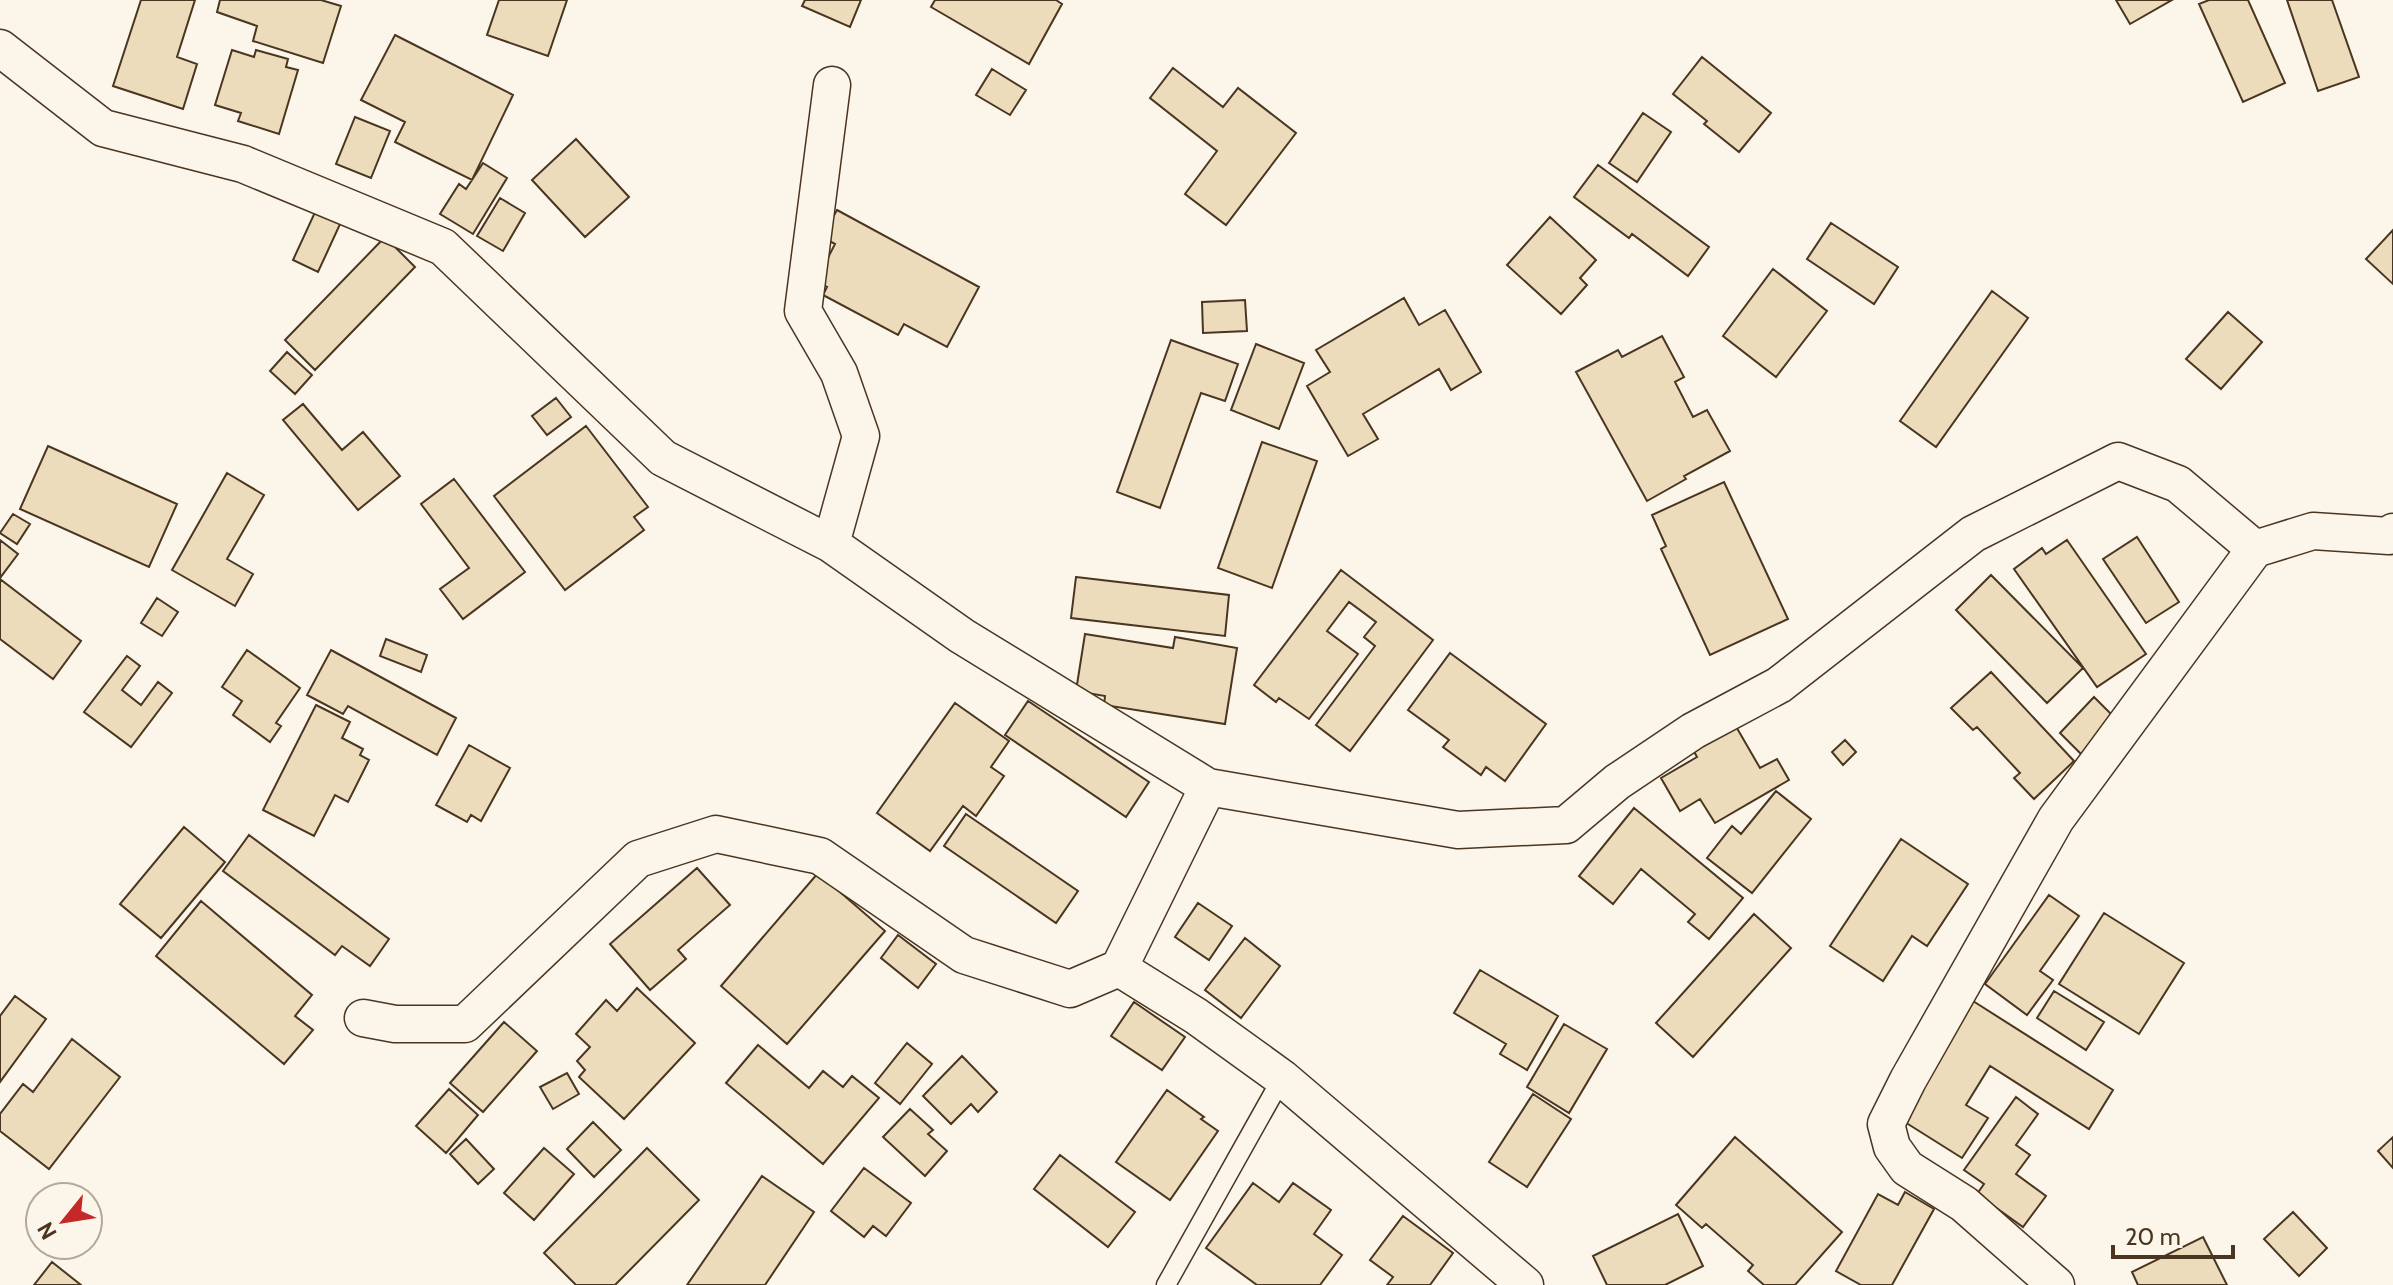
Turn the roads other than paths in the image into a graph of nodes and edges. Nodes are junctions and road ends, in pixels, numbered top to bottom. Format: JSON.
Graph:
{"nodes":[{"id":1,"x":0,"y":48,"type":"edge"},
{"id":2,"x":832,"y":85,"type":"dead end"},
{"id":3,"x":2393,"y":532,"type":"edge"},
{"id":4,"x":831,"y":544,"type":"junction"},
{"id":5,"x":2255,"y":549,"type":"junction"},
{"id":6,"x":1208,"y":787,"type":"junction"},
{"id":7,"x":1119,"y":968,"type":"junction"},
{"id":8,"x":363,"y":1018,"type":"dead end"},
{"id":9,"x":1282,"y":1078,"type":"junction"},
{"id":10,"x":1166,"y":1285,"type":"edge"},
{"id":11,"x":1525,"y":1285,"type":"edge"},
{"id":12,"x":2056,"y":1285,"type":"edge"}],
"edges":[{"from":1,"to":4,"type":"street"},
{"from":2,"to":4,"type":"street"},
{"from":3,"to":5,"type":"street"},
{"from":4,"to":6,"type":"street"},
{"from":5,"to":6,"type":"street"},
{"from":5,"to":12,"type":"street"},
{"from":6,"to":7,"type":"street"},
{"from":7,"to":8,"type":"street"},
{"from":7,"to":9,"type":"street"},
{"from":9,"to":10,"type":"lane"},
{"from":9,"to":11,"type":"street"}]}
